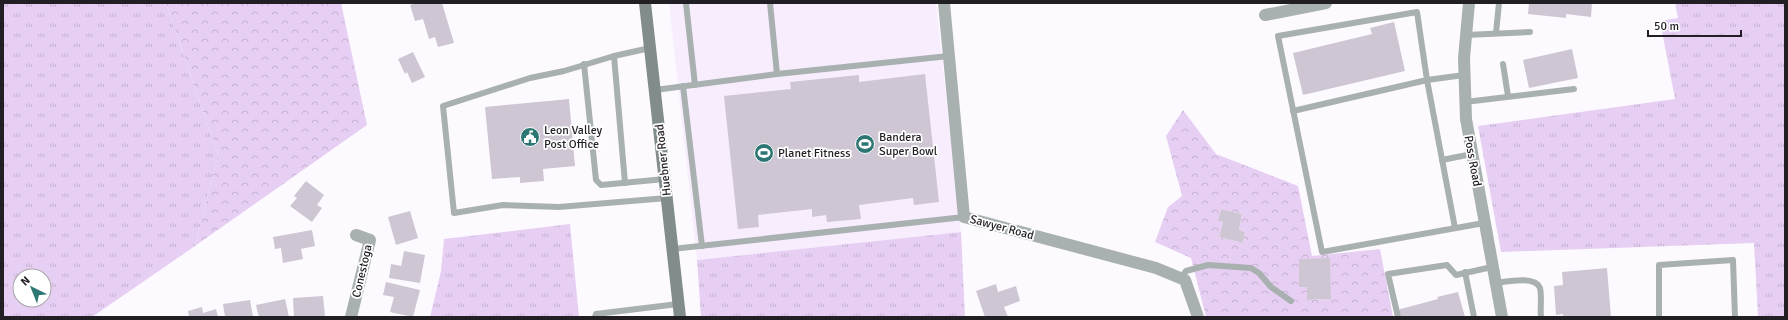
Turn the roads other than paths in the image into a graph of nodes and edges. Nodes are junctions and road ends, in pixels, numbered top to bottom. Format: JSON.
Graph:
{"nodes":[{"id":1,"x":646,"y":3,"type":"edge"},
{"id":2,"x":686,"y":3,"type":"edge"},
{"id":3,"x":770,"y":3,"type":"edge"},
{"id":4,"x":944,"y":3,"type":"edge"},
{"id":5,"x":1326,"y":3,"type":"edge"},
{"id":6,"x":1469,"y":3,"type":"edge"},
{"id":7,"x":1499,"y":3,"type":"edge"},
{"id":8,"x":1266,"y":15,"type":"dead end"},
{"id":9,"x":1530,"y":32,"type":"dead end"},
{"id":10,"x":1496,"y":33,"type":"junction"},
{"id":11,"x":1466,"y":35,"type":"junction"},
{"id":12,"x":650,"y":48,"type":"junction"},
{"id":13,"x":614,"y":56,"type":"junction"},
{"id":14,"x":949,"y":56,"type":"junction"},
{"id":15,"x":584,"y":64,"type":"junction"},
{"id":16,"x":1503,"y":64,"type":"dead end"},
{"id":17,"x":776,"y":74,"type":"junction"},
{"id":18,"x":1464,"y":75,"type":"junction"},
{"id":19,"x":1427,"y":80,"type":"junction"},
{"id":20,"x":695,"y":84,"type":"junction"},
{"id":21,"x":682,"y":86,"type":"junction"},
{"id":22,"x":1574,"y":89,"type":"dead end"},
{"id":23,"x":655,"y":90,"type":"junction"},
{"id":24,"x":1508,"y":96,"type":"junction"},
{"id":25,"x":1465,"y":102,"type":"junction"},
{"id":26,"x":1293,"y":110,"type":"junction"},
{"id":27,"x":1472,"y":154,"type":"junction"},
{"id":28,"x":1442,"y":160,"type":"junction"},
{"id":29,"x":665,"y":179,"type":"junction"},
{"id":30,"x":625,"y":182,"type":"junction"},
{"id":31,"x":667,"y":198,"type":"junction"},
{"id":32,"x":964,"y":217,"type":"junction"},
{"id":33,"x":1484,"y":223,"type":"junction"},
{"id":34,"x":1455,"y":228,"type":"junction"},
{"id":35,"x":356,"y":235,"type":"dead end"},
{"id":36,"x":702,"y":246,"type":"junction"},
{"id":37,"x":672,"y":249,"type":"junction"},
{"id":38,"x":1492,"y":267,"type":"junction"},
{"id":39,"x":1464,"y":272,"type":"junction"},
{"id":40,"x":1181,"y":278,"type":"junction"},
{"id":41,"x":1495,"y":283,"type":"junction"},
{"id":42,"x":1291,"y":301,"type":"dead end"},
{"id":43,"x":678,"y":304,"type":"junction"},
{"id":44,"x":351,"y":317,"type":"edge"},
{"id":45,"x":595,"y":317,"type":"edge"},
{"id":46,"x":680,"y":317,"type":"edge"},
{"id":47,"x":1198,"y":317,"type":"edge"},
{"id":48,"x":1398,"y":317,"type":"edge"},
{"id":49,"x":1474,"y":317,"type":"edge"},
{"id":50,"x":1502,"y":317,"type":"edge"},
{"id":51,"x":1541,"y":317,"type":"edge"},
{"id":52,"x":1659,"y":317,"type":"edge"},
{"id":53,"x":1735,"y":317,"type":"edge"}],
"edges":[{"from":1,"to":12,"type":"street","name":"Huebner Road"},
{"from":2,"to":20,"type":"lane"},
{"from":3,"to":17,"type":"lane"},
{"from":4,"to":14,"type":"street","name":"Sawyer Road"},
{"from":5,"to":8,"type":"street"},
{"from":6,"to":11,"type":"street","name":"Poss Road"},
{"from":7,"to":10,"type":"lane"},
{"from":9,"to":10,"type":"lane"},
{"from":10,"to":11,"type":"lane"},
{"from":11,"to":18,"type":"street","name":"Poss Road"},
{"from":12,"to":13,"type":"lane"},
{"from":12,"to":23,"type":"street","name":"Huebner Road"},
{"from":13,"to":15,"type":"lane"},
{"from":13,"to":30,"type":"lane"},
{"from":14,"to":17,"type":"lane"},
{"from":14,"to":32,"type":"street","name":"Sawyer Road"},
{"from":15,"to":30,"type":"lane"},
{"from":15,"to":31,"type":"lane"},
{"from":16,"to":24,"type":"lane"},
{"from":17,"to":20,"type":"lane"},
{"from":18,"to":19,"type":"lane"},
{"from":18,"to":25,"type":"street","name":"Poss Road"},
{"from":19,"to":26,"type":"lane"},
{"from":19,"to":26,"type":"lane"},
{"from":19,"to":28,"type":"lane"},
{"from":20,"to":21,"type":"lane"},
{"from":21,"to":23,"type":"lane"},
{"from":21,"to":36,"type":"lane"},
{"from":22,"to":24,"type":"lane"},
{"from":23,"to":29,"type":"street","name":"Huebner Road"},
{"from":24,"to":25,"type":"lane"},
{"from":25,"to":27,"type":"street","name":"Poss Road"},
{"from":26,"to":34,"type":"lane"},
{"from":27,"to":28,"type":"lane"},
{"from":27,"to":33,"type":"street","name":"Poss Road"},
{"from":28,"to":34,"type":"lane"},
{"from":29,"to":30,"type":"lane"},
{"from":29,"to":31,"type":"street","name":"Huebner Road"},
{"from":31,"to":37,"type":"street","name":"Huebner Road"},
{"from":32,"to":36,"type":"lane"},
{"from":32,"to":40,"type":"street","name":"Sawyer Road"},
{"from":33,"to":34,"type":"lane"},
{"from":33,"to":38,"type":"street","name":"Poss Road"},
{"from":35,"to":44,"type":"street","name":"Conestoga"},
{"from":36,"to":37,"type":"lane"},
{"from":37,"to":43,"type":"street","name":"Huebner Road"},
{"from":38,"to":39,"type":"lane"},
{"from":38,"to":41,"type":"street","name":"Poss Road"},
{"from":39,"to":48,"type":"lane"},
{"from":39,"to":49,"type":"lane"},
{"from":40,"to":42,"type":"lane"},
{"from":40,"to":47,"type":"street"},
{"from":41,"to":50,"type":"street","name":"Poss Road"},
{"from":41,"to":51,"type":"lane"},
{"from":43,"to":45,"type":"lane"},
{"from":43,"to":46,"type":"street","name":"Huebner Road"},
{"from":52,"to":53,"type":"lane"}]}
